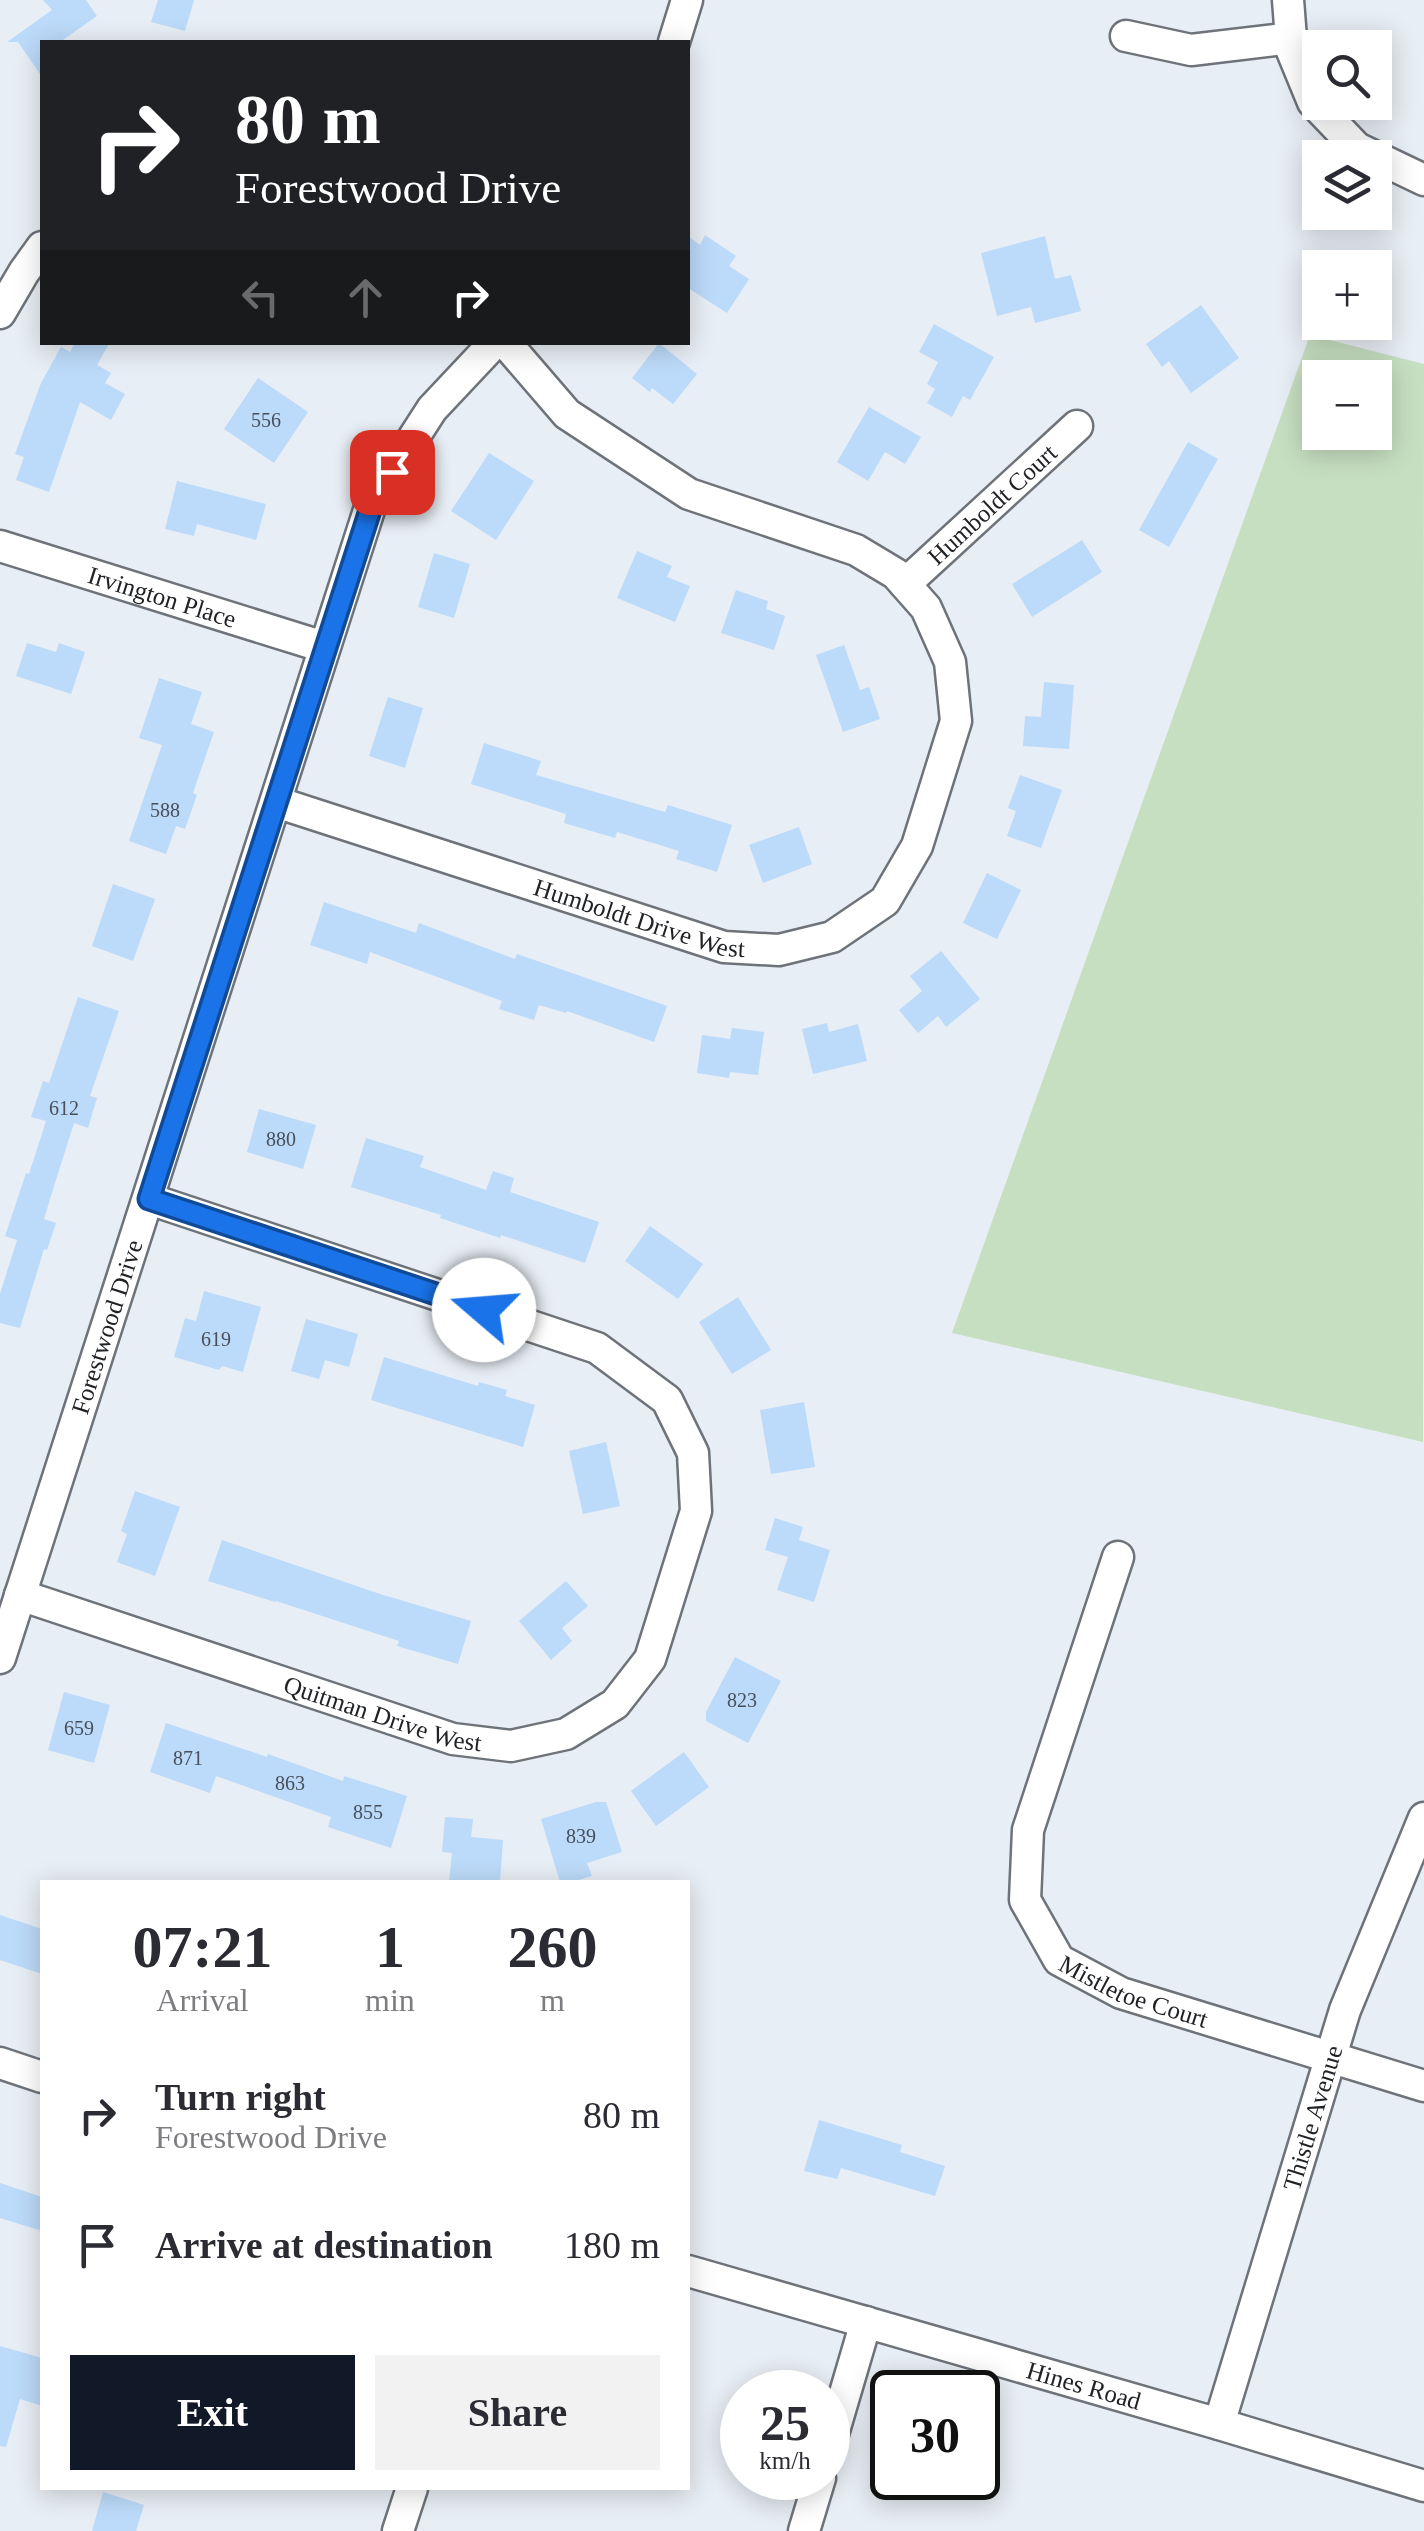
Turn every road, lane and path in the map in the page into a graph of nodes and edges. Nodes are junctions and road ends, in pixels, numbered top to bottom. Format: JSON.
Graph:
{"nodes":[{"id":1,"x":687,"y":0,"type":"edge"},
{"id":2,"x":1288,"y":0,"type":"edge"},
{"id":3,"x":1126,"y":36,"type":"dead end"},
{"id":4,"x":1291,"y":38,"type":"junction"},
{"id":5,"x":675,"y":40,"type":"edge"},
{"id":6,"x":1424,"y":180,"type":"edge"},
{"id":7,"x":40,"y":250,"type":"edge"},
{"id":8,"x":0,"y":313,"type":"edge"},
{"id":9,"x":492,"y":345,"type":"edge"},
{"id":10,"x":508,"y":345,"type":"edge"},
{"id":11,"x":1077,"y":426,"type":"dead end"},
{"id":12,"x":0,"y":546,"type":"edge"},
{"id":13,"x":905,"y":584,"type":"junction"},
{"id":14,"x":324,"y":647,"type":"junction"},
{"id":15,"x":276,"y":802,"type":"junction"},
{"id":16,"x":149,"y":1199,"type":"junction"},
{"id":17,"x":1118,"y":1557,"type":"dead end"},
{"id":18,"x":20,"y":1595,"type":"junction"},
{"id":19,"x":0,"y":1658,"type":"edge"},
{"id":20,"x":1424,"y":1818,"type":"edge"},
{"id":21,"x":1330,"y":2058,"type":"junction"},
{"id":22,"x":0,"y":2064,"type":"edge"},
{"id":23,"x":40,"y":2075,"type":"edge"},
{"id":24,"x":1424,"y":2086,"type":"edge"},
{"id":25,"x":690,"y":2271,"type":"edge"},
{"id":26,"x":866,"y":2322,"type":"junction"},
{"id":27,"x":850,"y":2376,"type":"edge"},
{"id":28,"x":1219,"y":2424,"type":"junction"},
{"id":29,"x":1424,"y":2486,"type":"edge"},
{"id":30,"x":411,"y":2490,"type":"edge"},
{"id":31,"x":813,"y":2500,"type":"edge"},
{"id":32,"x":398,"y":2531,"type":"edge"},
{"id":33,"x":804,"y":2531,"type":"edge"}],
"edges":[{"from":1,"to":5,"type":"street"},
{"from":2,"to":4,"type":"street"},
{"from":3,"to":4,"type":"street"},
{"from":4,"to":6,"type":"street"},
{"from":7,"to":8,"type":"street"},
{"from":9,"to":14,"type":"street","name":"Forestwood Drive"},
{"from":10,"to":13,"type":"street","name":"Humboldt Drive West"},
{"from":11,"to":13,"type":"street","name":"Humboldt Court"},
{"from":12,"to":14,"type":"street","name":"Irvington Place"},
{"from":13,"to":15,"type":"street","name":"Humboldt Drive West"},
{"from":14,"to":15,"type":"street","name":"Forestwood Drive"},
{"from":15,"to":16,"type":"street","name":"Forestwood Drive"},
{"from":16,"to":18,"type":"street","name":"Forestwood Drive"},
{"from":16,"to":18,"type":"street","name":"Quitman Drive West"},
{"from":17,"to":21,"type":"street","name":"Mistletoe Court"},
{"from":18,"to":19,"type":"street","name":"Forestwood Drive"},
{"from":20,"to":21,"type":"street","name":"Thistle Avenue"},
{"from":21,"to":24,"type":"street","name":"Mistletoe Court"},
{"from":21,"to":28,"type":"street","name":"Thistle Avenue"},
{"from":22,"to":23,"type":"street"},
{"from":25,"to":26,"type":"street","name":"Hines Road"},
{"from":26,"to":27,"type":"street"},
{"from":26,"to":28,"type":"street","name":"Hines Road"},
{"from":28,"to":29,"type":"street","name":"Hines Road"},
{"from":30,"to":32,"type":"street"},
{"from":31,"to":33,"type":"street"}]}
